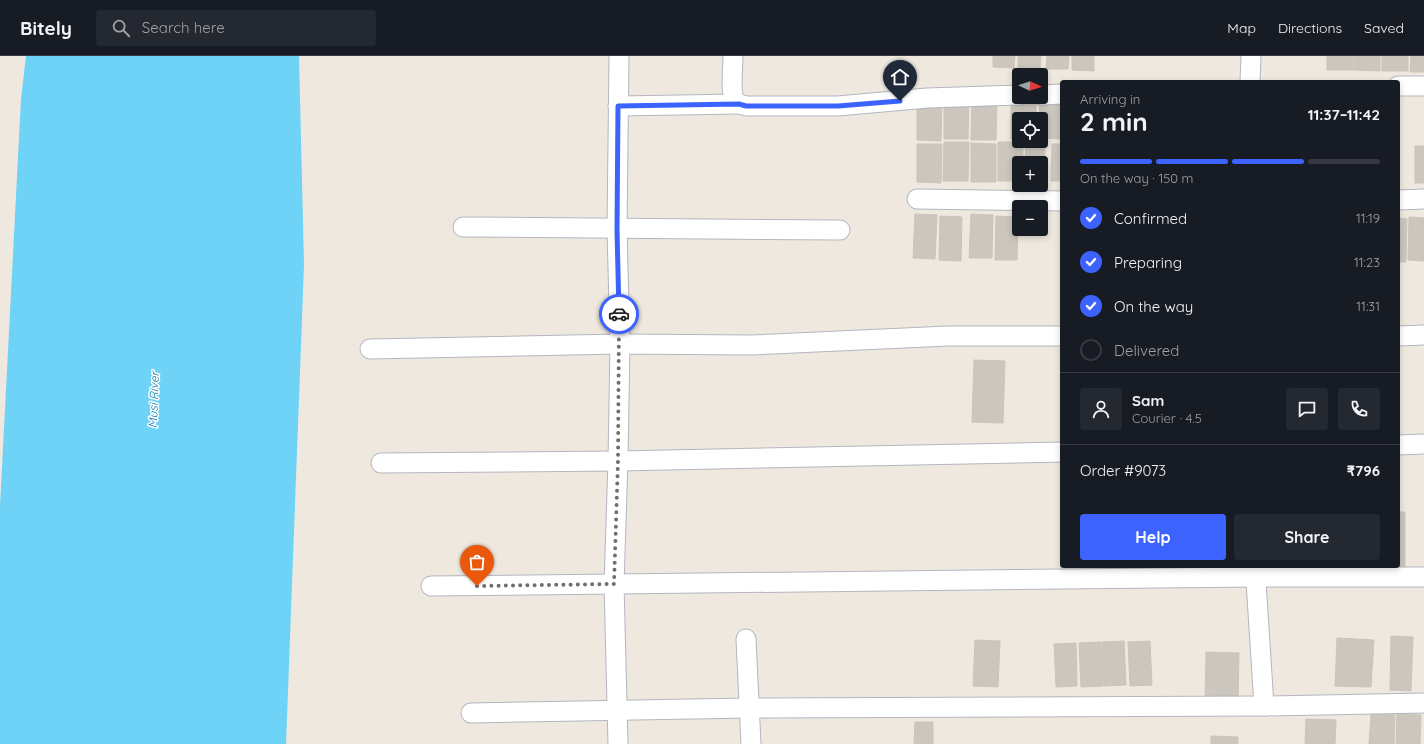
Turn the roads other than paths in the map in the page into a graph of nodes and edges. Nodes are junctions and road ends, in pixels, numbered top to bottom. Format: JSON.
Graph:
{"nodes":[{"id":1,"x":619,"y":56,"type":"edge"},
{"id":2,"x":733,"y":56,"type":"edge"},
{"id":3,"x":1251,"y":56,"type":"edge"},
{"id":4,"x":1250,"y":80,"type":"edge"},
{"id":5,"x":1400,"y":86,"type":"edge"},
{"id":6,"x":1424,"y":86,"type":"edge"},
{"id":7,"x":1048,"y":94,"type":"edge"},
{"id":8,"x":1060,"y":94,"type":"edge"},
{"id":9,"x":1012,"y":95,"type":"edge"},
{"id":10,"x":739,"y":104,"type":"junction"},
{"id":11,"x":618,"y":106,"type":"junction"},
{"id":12,"x":917,"y":199,"type":"dead end"},
{"id":13,"x":1424,"y":199,"type":"edge"},
{"id":14,"x":1400,"y":200,"type":"edge"},
{"id":15,"x":1060,"y":201,"type":"edge"},
{"id":16,"x":463,"y":228,"type":"dead end"},
{"id":17,"x":617,"y":230,"type":"junction"},
{"id":18,"x":840,"y":230,"type":"dead end"},
{"id":19,"x":1424,"y":335,"type":"edge"},
{"id":20,"x":1060,"y":336,"type":"edge"},
{"id":21,"x":1400,"y":336,"type":"edge"},
{"id":22,"x":620,"y":344,"type":"junction"},
{"id":23,"x":370,"y":348,"type":"dead end"},
{"id":24,"x":1424,"y":444,"type":"edge"},
{"id":25,"x":1400,"y":445,"type":"edge"},
{"id":26,"x":1060,"y":452,"type":"edge"},
{"id":27,"x":618,"y":461,"type":"junction"},
{"id":28,"x":381,"y":463,"type":"dead end"},
{"id":29,"x":1255,"y":572,"type":"edge"},
{"id":30,"x":1424,"y":577,"type":"edge"},
{"id":31,"x":614,"y":584,"type":"junction"},
{"id":32,"x":431,"y":586,"type":"dead end"},
{"id":33,"x":746,"y":639,"type":"dead end"},
{"id":34,"x":1424,"y":703,"type":"edge"},
{"id":35,"x":1264,"y":706,"type":"junction"},
{"id":36,"x":749,"y":708,"type":"junction"},
{"id":37,"x":618,"y":712,"type":"junction"},
{"id":38,"x":471,"y":713,"type":"dead end"},
{"id":39,"x":618,"y":744,"type":"edge"},
{"id":40,"x":751,"y":744,"type":"edge"}],
"edges":[{"from":1,"to":11,"type":"street"},
{"from":2,"to":10,"type":"street"},
{"from":3,"to":4,"type":"street"},
{"from":5,"to":6,"type":"street"},
{"from":7,"to":8,"type":"street"},
{"from":9,"to":10,"type":"street"},
{"from":10,"to":11,"type":"street"},
{"from":11,"to":17,"type":"street"},
{"from":12,"to":15,"type":"street"},
{"from":13,"to":14,"type":"street"},
{"from":16,"to":17,"type":"street"},
{"from":17,"to":18,"type":"street"},
{"from":17,"to":22,"type":"street"},
{"from":19,"to":21,"type":"street"},
{"from":20,"to":22,"type":"street"},
{"from":22,"to":23,"type":"street"},
{"from":22,"to":27,"type":"street"},
{"from":24,"to":25,"type":"street"},
{"from":26,"to":27,"type":"street"},
{"from":27,"to":28,"type":"street"},
{"from":27,"to":31,"type":"street"},
{"from":29,"to":30,"type":"street"},
{"from":29,"to":31,"type":"street"},
{"from":29,"to":35,"type":"street"},
{"from":31,"to":32,"type":"street"},
{"from":31,"to":37,"type":"street"},
{"from":33,"to":36,"type":"street"},
{"from":34,"to":35,"type":"street"},
{"from":35,"to":36,"type":"street"},
{"from":36,"to":37,"type":"street"},
{"from":36,"to":40,"type":"street"},
{"from":37,"to":38,"type":"street"},
{"from":37,"to":39,"type":"street"}]}
